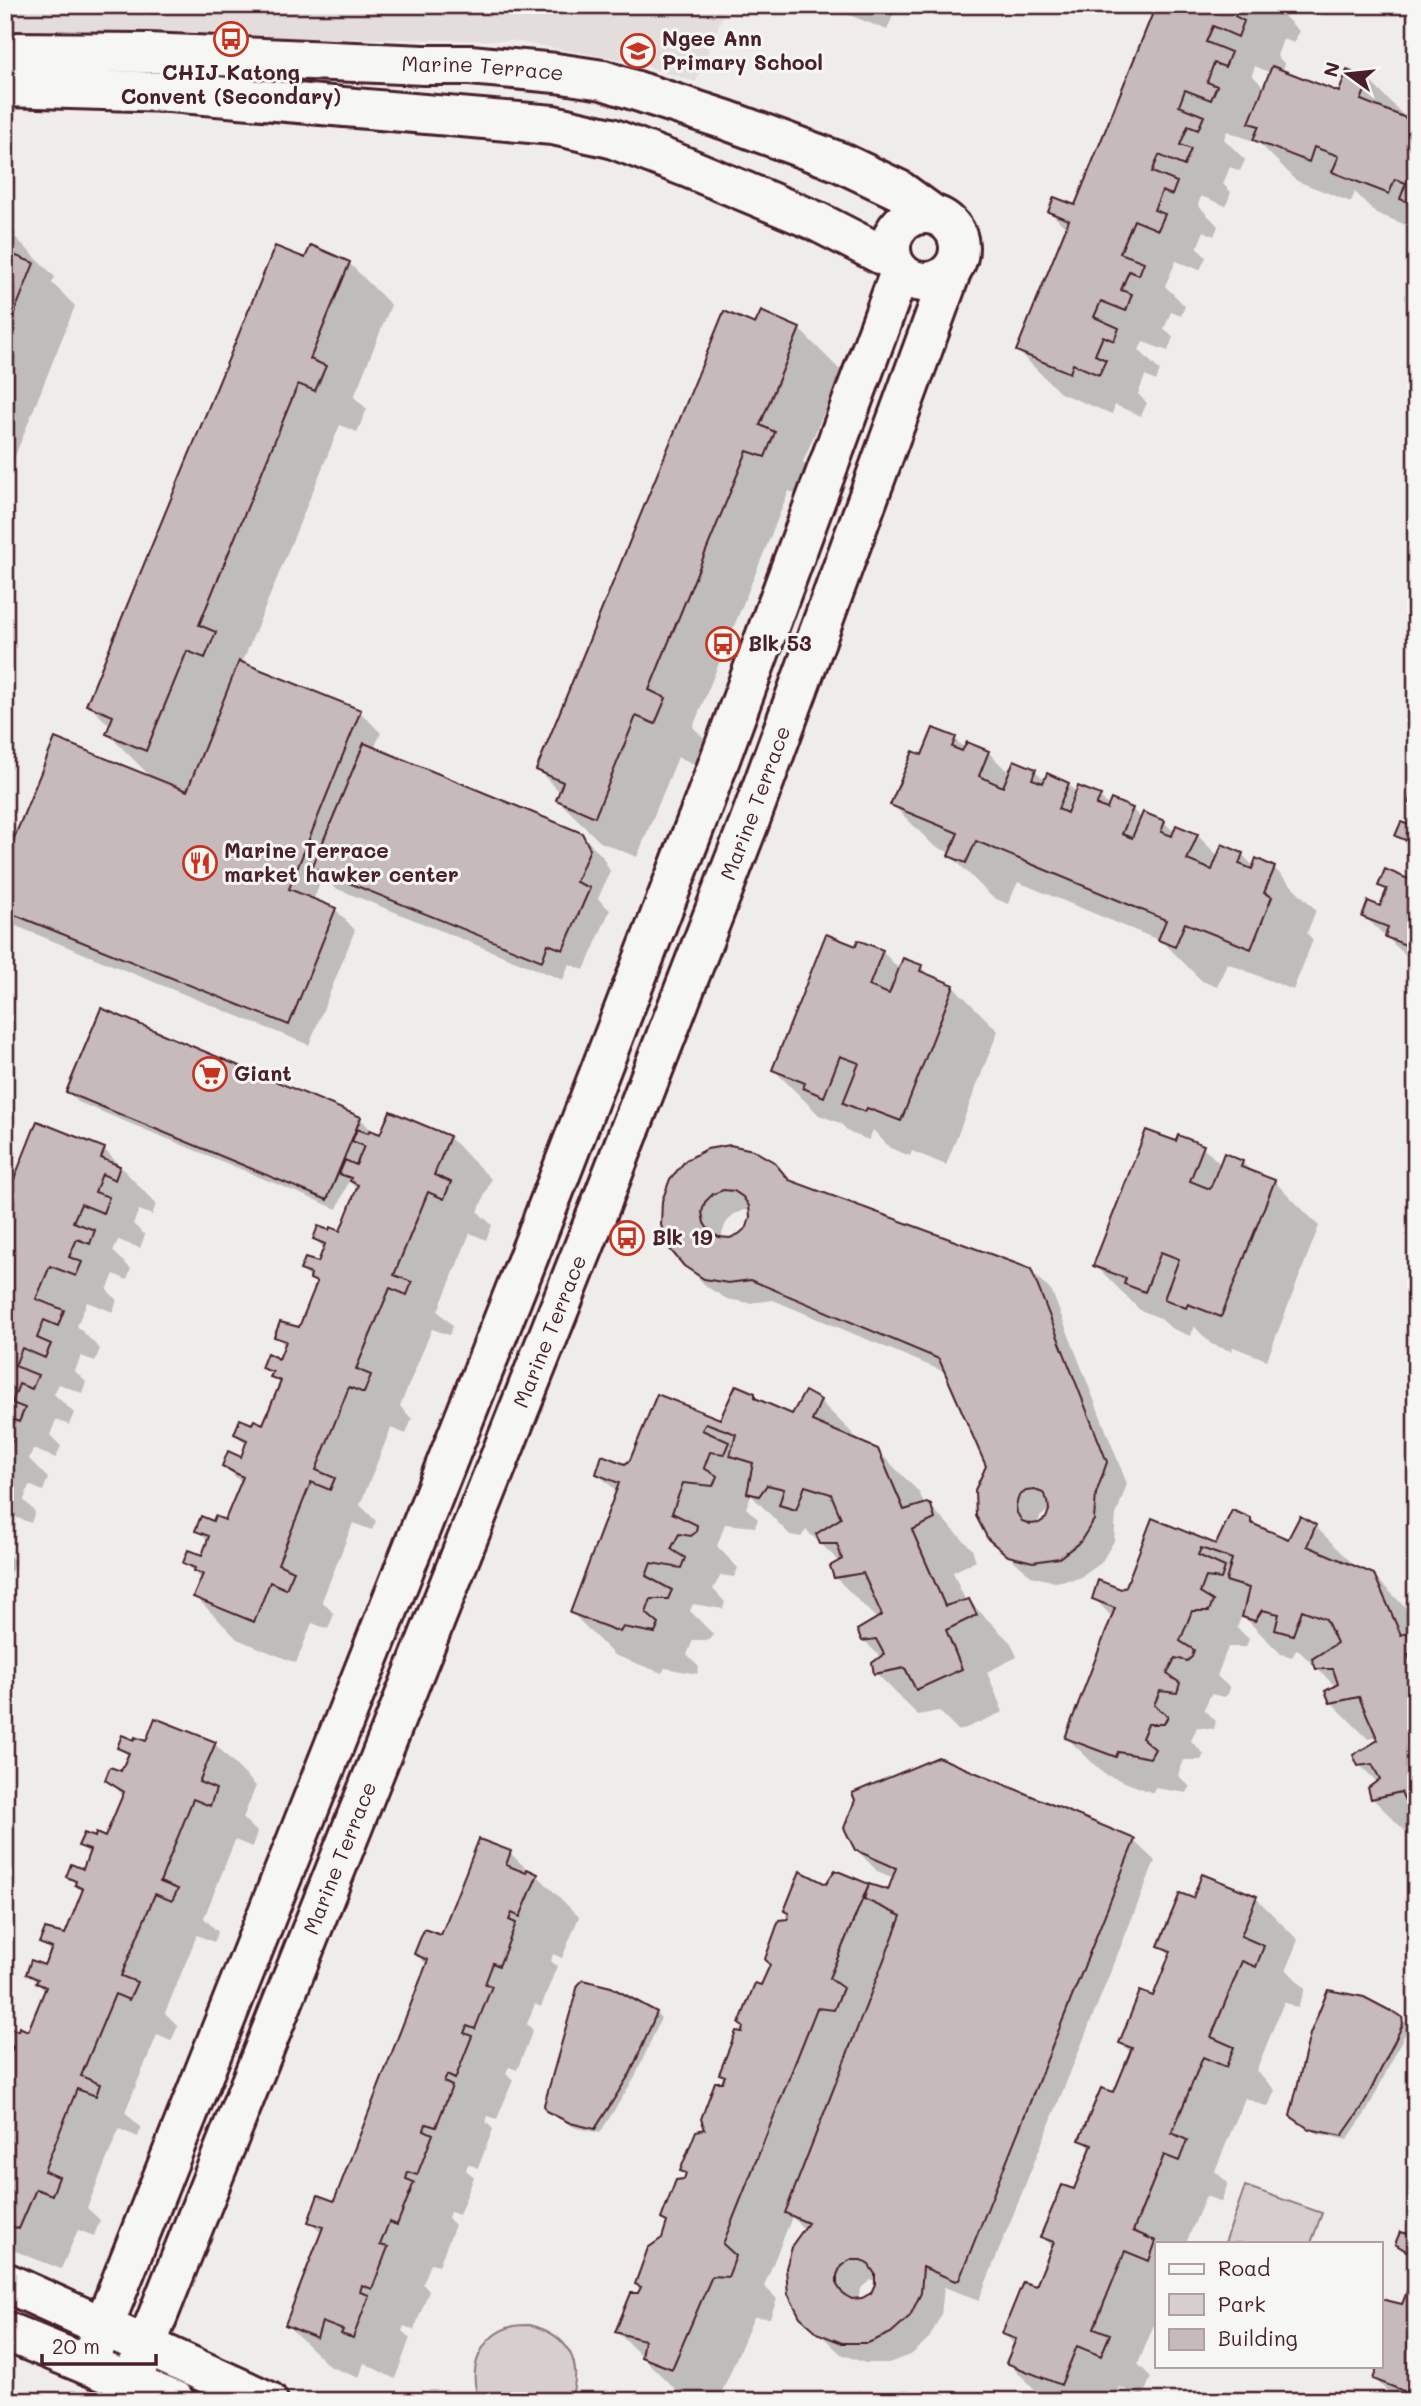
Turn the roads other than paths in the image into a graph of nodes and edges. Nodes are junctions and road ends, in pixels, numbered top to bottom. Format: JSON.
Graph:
{"nodes":[{"id":1,"x":5,"y":52,"type":"edge"},
{"id":2,"x":5,"y":87,"type":"edge"},
{"id":3,"x":932,"y":214,"type":"junction"},
{"id":4,"x":896,"y":266,"type":"junction"},
{"id":5,"x":951,"y":272,"type":"junction"},
{"id":6,"x":5,"y":2282,"type":"edge"},
{"id":7,"x":103,"y":2327,"type":"junction"},
{"id":8,"x":5,"y":2331,"type":"edge"},
{"id":9,"x":147,"y":2347,"type":"junction"},
{"id":10,"x":88,"y":2365,"type":"junction"},
{"id":11,"x":131,"y":2383,"type":"junction"},
{"id":12,"x":175,"y":2401,"type":"edge"},
{"id":13,"x":268,"y":2401,"type":"edge"}],
"edges":[{"from":1,"to":3,"type":"street","name":"Marine Terrace"},
{"from":2,"to":4,"type":"street"},
{"from":3,"to":4,"type":"street"},
{"from":3,"to":5,"type":"street"},
{"from":4,"to":5,"type":"street"},
{"from":4,"to":7,"type":"street"},
{"from":5,"to":9,"type":"street","name":"Marine Terrace"},
{"from":6,"to":7,"type":"street"},
{"from":7,"to":9,"type":"street"},
{"from":7,"to":10,"type":"street"},
{"from":8,"to":10,"type":"street"},
{"from":9,"to":11,"type":"street","name":"Marine Terrace"},
{"from":9,"to":13,"type":"street"},
{"from":10,"to":11,"type":"street"},
{"from":11,"to":12,"type":"street"}]}
